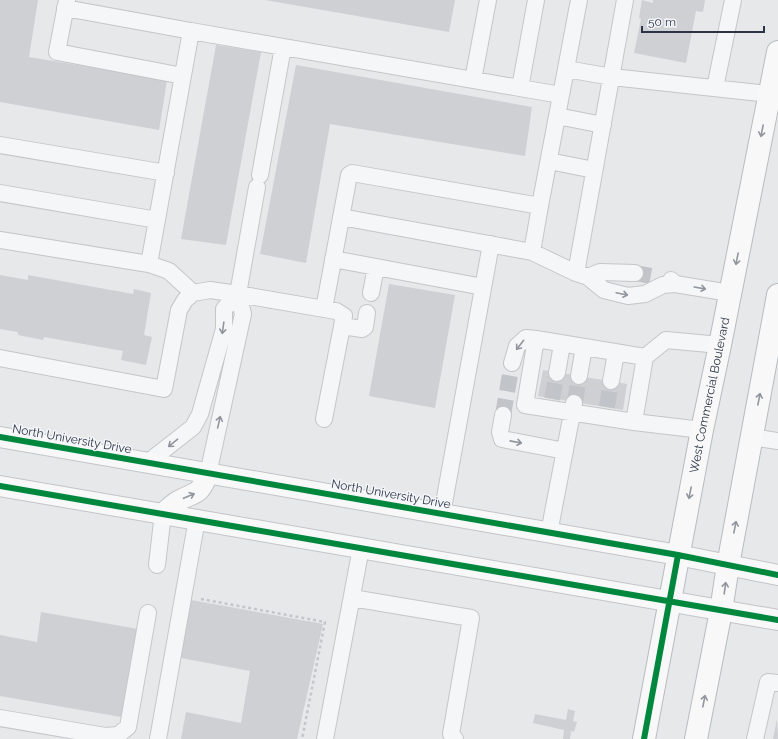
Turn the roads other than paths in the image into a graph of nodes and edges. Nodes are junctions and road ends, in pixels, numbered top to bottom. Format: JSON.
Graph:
{"nodes":[{"id":1,"x":488,"y":0,"type":"edge"},
{"id":2,"x":536,"y":0,"type":"edge"},
{"id":3,"x":579,"y":0,"type":"edge"},
{"id":4,"x":625,"y":0,"type":"edge"},
{"id":5,"x":733,"y":0,"type":"edge"},
{"id":6,"x":66,"y":4,"type":"edge"},
{"id":7,"x":192,"y":31,"type":"junction"},
{"id":8,"x":283,"y":47,"type":"junction"},
{"id":9,"x":778,"y":52,"type":"edge"},
{"id":10,"x":566,"y":69,"type":"junction"},
{"id":11,"x":183,"y":76,"type":"junction"},
{"id":12,"x":612,"y":76,"type":"junction"},
{"id":13,"x":473,"y":80,"type":"junction"},
{"id":14,"x":520,"y":88,"type":"junction"},
{"id":15,"x":715,"y":88,"type":"junction"},
{"id":16,"x":774,"y":94,"type":"edge"},
{"id":17,"x":561,"y":95,"type":"junction"},
{"id":18,"x":557,"y":116,"type":"junction"},
{"id":19,"x":603,"y":125,"type":"junction"},
{"id":20,"x":0,"y":145,"type":"edge"},
{"id":21,"x":549,"y":161,"type":"junction"},
{"id":22,"x":594,"y":170,"type":"junction"},
{"id":23,"x":166,"y":173,"type":"junction"},
{"id":24,"x":0,"y":193,"type":"edge"},
{"id":25,"x":540,"y":206,"type":"junction"},
{"id":26,"x":341,"y":217,"type":"junction"},
{"id":27,"x":157,"y":220,"type":"junction"},
{"id":28,"x":0,"y":240,"type":"edge"},
{"id":29,"x":491,"y":244,"type":"junction"},
{"id":30,"x":532,"y":252,"type":"junction"},
{"id":31,"x":333,"y":259,"type":"junction"},
{"id":32,"x":149,"y":264,"type":"junction"},
{"id":33,"x":376,"y":267,"type":"junction"},
{"id":34,"x":582,"y":275,"type":"junction"},
{"id":35,"x":659,"y":280,"type":"junction"},
{"id":36,"x":483,"y":287,"type":"junction"},
{"id":37,"x":371,"y":293,"type":"dead end"},
{"id":38,"x":730,"y":293,"type":"junction"},
{"id":39,"x":193,"y":294,"type":"junction"},
{"id":40,"x":238,"y":294,"type":"junction"},
{"id":41,"x":778,"y":295,"type":"edge"},
{"id":42,"x":324,"y":309,"type":"junction"},
{"id":43,"x":368,"y":313,"type":"dead end"},
{"id":44,"x":342,"y":326,"type":"junction"},
{"id":45,"x":536,"y":339,"type":"junction"},
{"id":46,"x":774,"y":341,"type":"edge"},
{"id":47,"x":562,"y":344,"type":"junction"},
{"id":48,"x":720,"y":345,"type":"junction"},
{"id":49,"x":584,"y":347,"type":"junction"},
{"id":50,"x":616,"y":353,"type":"junction"},
{"id":51,"x":645,"y":357,"type":"junction"},
{"id":52,"x":0,"y":358,"type":"edge"},
{"id":53,"x":512,"y":363,"type":"tunnel mouth"},
{"id":54,"x":557,"y":373,"type":"tunnel mouth"},
{"id":55,"x":579,"y":376,"type":"tunnel mouth"},
{"id":56,"x":611,"y":381,"type":"tunnel mouth"},
{"id":57,"x":573,"y":407,"type":"junction"},
{"id":58,"x":503,"y":415,"type":"tunnel mouth"},
{"id":59,"x":324,"y":419,"type":"dead end"},
{"id":60,"x":634,"y":422,"type":"junction"},
{"id":61,"x":702,"y":430,"type":"junction"},
{"id":62,"x":752,"y":437,"type":"junction"},
{"id":63,"x":0,"y":438,"type":"edge"},
{"id":64,"x":778,"y":441,"type":"edge"},
{"id":65,"x":565,"y":451,"type":"junction"},
{"id":66,"x":147,"y":463,"type":"junction"},
{"id":67,"x":208,"y":474,"type":"junction"},
{"id":68,"x":0,"y":486,"type":"edge"},
{"id":69,"x":163,"y":513,"type":"junction"},
{"id":70,"x":442,"y":514,"type":"junction"},
{"id":71,"x":197,"y":519,"type":"junction"},
{"id":72,"x":549,"y":533,"type":"junction"},
{"id":73,"x":361,"y":548,"type":"junction"},
{"id":74,"x":678,"y":556,"type":"junction"},
{"id":75,"x":157,"y":565,"type":"dead end"},
{"id":76,"x":728,"y":565,"type":"junction"},
{"id":77,"x":778,"y":575,"type":"edge"},
{"id":78,"x":352,"y":598,"type":"junction"},
{"id":79,"x":670,"y":602,"type":"junction"},
{"id":80,"x":721,"y":610,"type":"junction"},
{"id":81,"x":148,"y":613,"type":"dead end"},
{"id":82,"x":778,"y":620,"type":"edge"},
{"id":83,"x":778,"y":683,"type":"edge"},
{"id":84,"x":0,"y":718,"type":"edge"},
{"id":85,"x":453,"y":737,"type":"edge"},
{"id":86,"x":158,"y":739,"type":"edge"},
{"id":87,"x":325,"y":739,"type":"edge"},
{"id":88,"x":644,"y":739,"type":"edge"},
{"id":89,"x":696,"y":739,"type":"edge"},
{"id":90,"x":755,"y":739,"type":"edge"}],
"edges":[{"from":1,"to":13,"type":"lane"},
{"from":2,"to":14,"type":"lane"},
{"from":3,"to":10,"type":"lane"},
{"from":4,"to":12,"type":"lane"},
{"from":5,"to":15,"type":"lane"},
{"from":6,"to":7,"type":"lane"},
{"from":6,"to":11,"type":"lane"},
{"from":7,"to":8,"type":"lane"},
{"from":7,"to":11,"type":"lane"},
{"from":8,"to":13,"type":"lane"},
{"from":8,"to":40,"type":"lane"},
{"from":9,"to":16,"type":"highway","name":"West Commercial Boulevard"},
{"from":10,"to":12,"type":"lane"},
{"from":10,"to":17,"type":"lane"},
{"from":11,"to":23,"type":"lane"},
{"from":12,"to":15,"type":"lane"},
{"from":12,"to":19,"type":"lane"},
{"from":13,"to":14,"type":"lane"},
{"from":14,"to":17,"type":"lane"},
{"from":15,"to":16,"type":"lane"},
{"from":16,"to":38,"type":"highway","name":"West Commercial Boulevard","one_way":true},
{"from":17,"to":18,"type":"lane"},
{"from":18,"to":19,"type":"lane"},
{"from":18,"to":21,"type":"lane"},
{"from":19,"to":22,"type":"lane"},
{"from":20,"to":23,"type":"lane"},
{"from":21,"to":22,"type":"lane"},
{"from":21,"to":25,"type":"lane"},
{"from":22,"to":34,"type":"lane"},
{"from":23,"to":27,"type":"lane"},
{"from":24,"to":27,"type":"lane"},
{"from":25,"to":26,"type":"lane"},
{"from":25,"to":30,"type":"lane"},
{"from":26,"to":29,"type":"lane"},
{"from":26,"to":31,"type":"lane"},
{"from":27,"to":32,"type":"lane"},
{"from":28,"to":32,"type":"lane"},
{"from":29,"to":30,"type":"lane"},
{"from":29,"to":36,"type":"lane"},
{"from":30,"to":34,"type":"lane"},
{"from":31,"to":33,"type":"lane"},
{"from":31,"to":42,"type":"lane"},
{"from":32,"to":39,"type":"lane"},
{"from":33,"to":36,"type":"lane"},
{"from":33,"to":37,"type":"lane"},
{"from":34,"to":35,"type":"lane"},
{"from":34,"to":35,"type":"lane","one_way":true},
{"from":35,"to":38,"type":"lane","one_way":true},
{"from":36,"to":70,"type":"lane"},
{"from":38,"to":48,"type":"highway","name":"West Commercial Boulevard"},
{"from":39,"to":40,"type":"lane"},
{"from":39,"to":52,"type":"lane"},
{"from":40,"to":42,"type":"lane"},
{"from":40,"to":66,"type":"lane","one_way":true},
{"from":67,"to":40,"type":"lane","one_way":true},
{"from":41,"to":46,"type":"highway"},
{"from":42,"to":44,"type":"lane"},
{"from":43,"to":44,"type":"lane"},
{"from":44,"to":59,"type":"lane"},
{"from":45,"to":47,"type":"lane"},
{"from":45,"to":53,"type":"lane","one_way":true},
{"from":45,"to":57,"type":"lane"},
{"from":62,"to":46,"type":"highway","one_way":true},
{"from":47,"to":49,"type":"lane"},
{"from":47,"to":54,"type":"lane"},
{"from":48,"to":51,"type":"lane"},
{"from":48,"to":61,"type":"highway","name":"West Commercial Boulevard"},
{"from":49,"to":50,"type":"lane"},
{"from":49,"to":55,"type":"lane"},
{"from":50,"to":51,"type":"lane"},
{"from":50,"to":56,"type":"lane"},
{"from":51,"to":60,"type":"lane"},
{"from":57,"to":60,"type":"lane"},
{"from":57,"to":65,"type":"lane"},
{"from":58,"to":65,"type":"lane","one_way":true},
{"from":60,"to":61,"type":"lane"},
{"from":61,"to":74,"type":"highway","name":"West Commercial Boulevard","one_way":true},
{"from":62,"to":64,"type":"lane"},
{"from":76,"to":62,"type":"highway","one_way":true},
{"from":63,"to":66,"type":"main road","name":"North University Drive"},
{"from":65,"to":72,"type":"lane"},
{"from":66,"to":67,"type":"main road","name":"North University Drive"},
{"from":69,"to":67,"type":"main road","one_way":true},
{"from":67,"to":70,"type":"main road","name":"North University Drive"},
{"from":68,"to":69,"type":"main road"},
{"from":69,"to":71,"type":"main road"},
{"from":69,"to":75,"type":"lane"},
{"from":70,"to":72,"type":"main road","name":"North University Drive"},
{"from":71,"to":73,"type":"main road"},
{"from":71,"to":86,"type":"lane"},
{"from":72,"to":74,"type":"main road","name":"North University Drive"},
{"from":73,"to":78,"type":"lane"},
{"from":73,"to":79,"type":"main road"},
{"from":74,"to":76,"type":"main road","name":"North University Drive"},
{"from":74,"to":79,"type":"highway","name":"West Commercial Boulevard"},
{"from":76,"to":77,"type":"main road","name":"North University Drive"},
{"from":80,"to":76,"type":"highway","one_way":true},
{"from":78,"to":85,"type":"lane"},
{"from":78,"to":87,"type":"lane"},
{"from":79,"to":80,"type":"main road"},
{"from":79,"to":88,"type":"highway","name":"West Commercial Boulevard"},
{"from":80,"to":82,"type":"main road"},
{"from":89,"to":80,"type":"highway","one_way":true},
{"from":81,"to":84,"type":"lane"},
{"from":83,"to":90,"type":"lane"}]}
